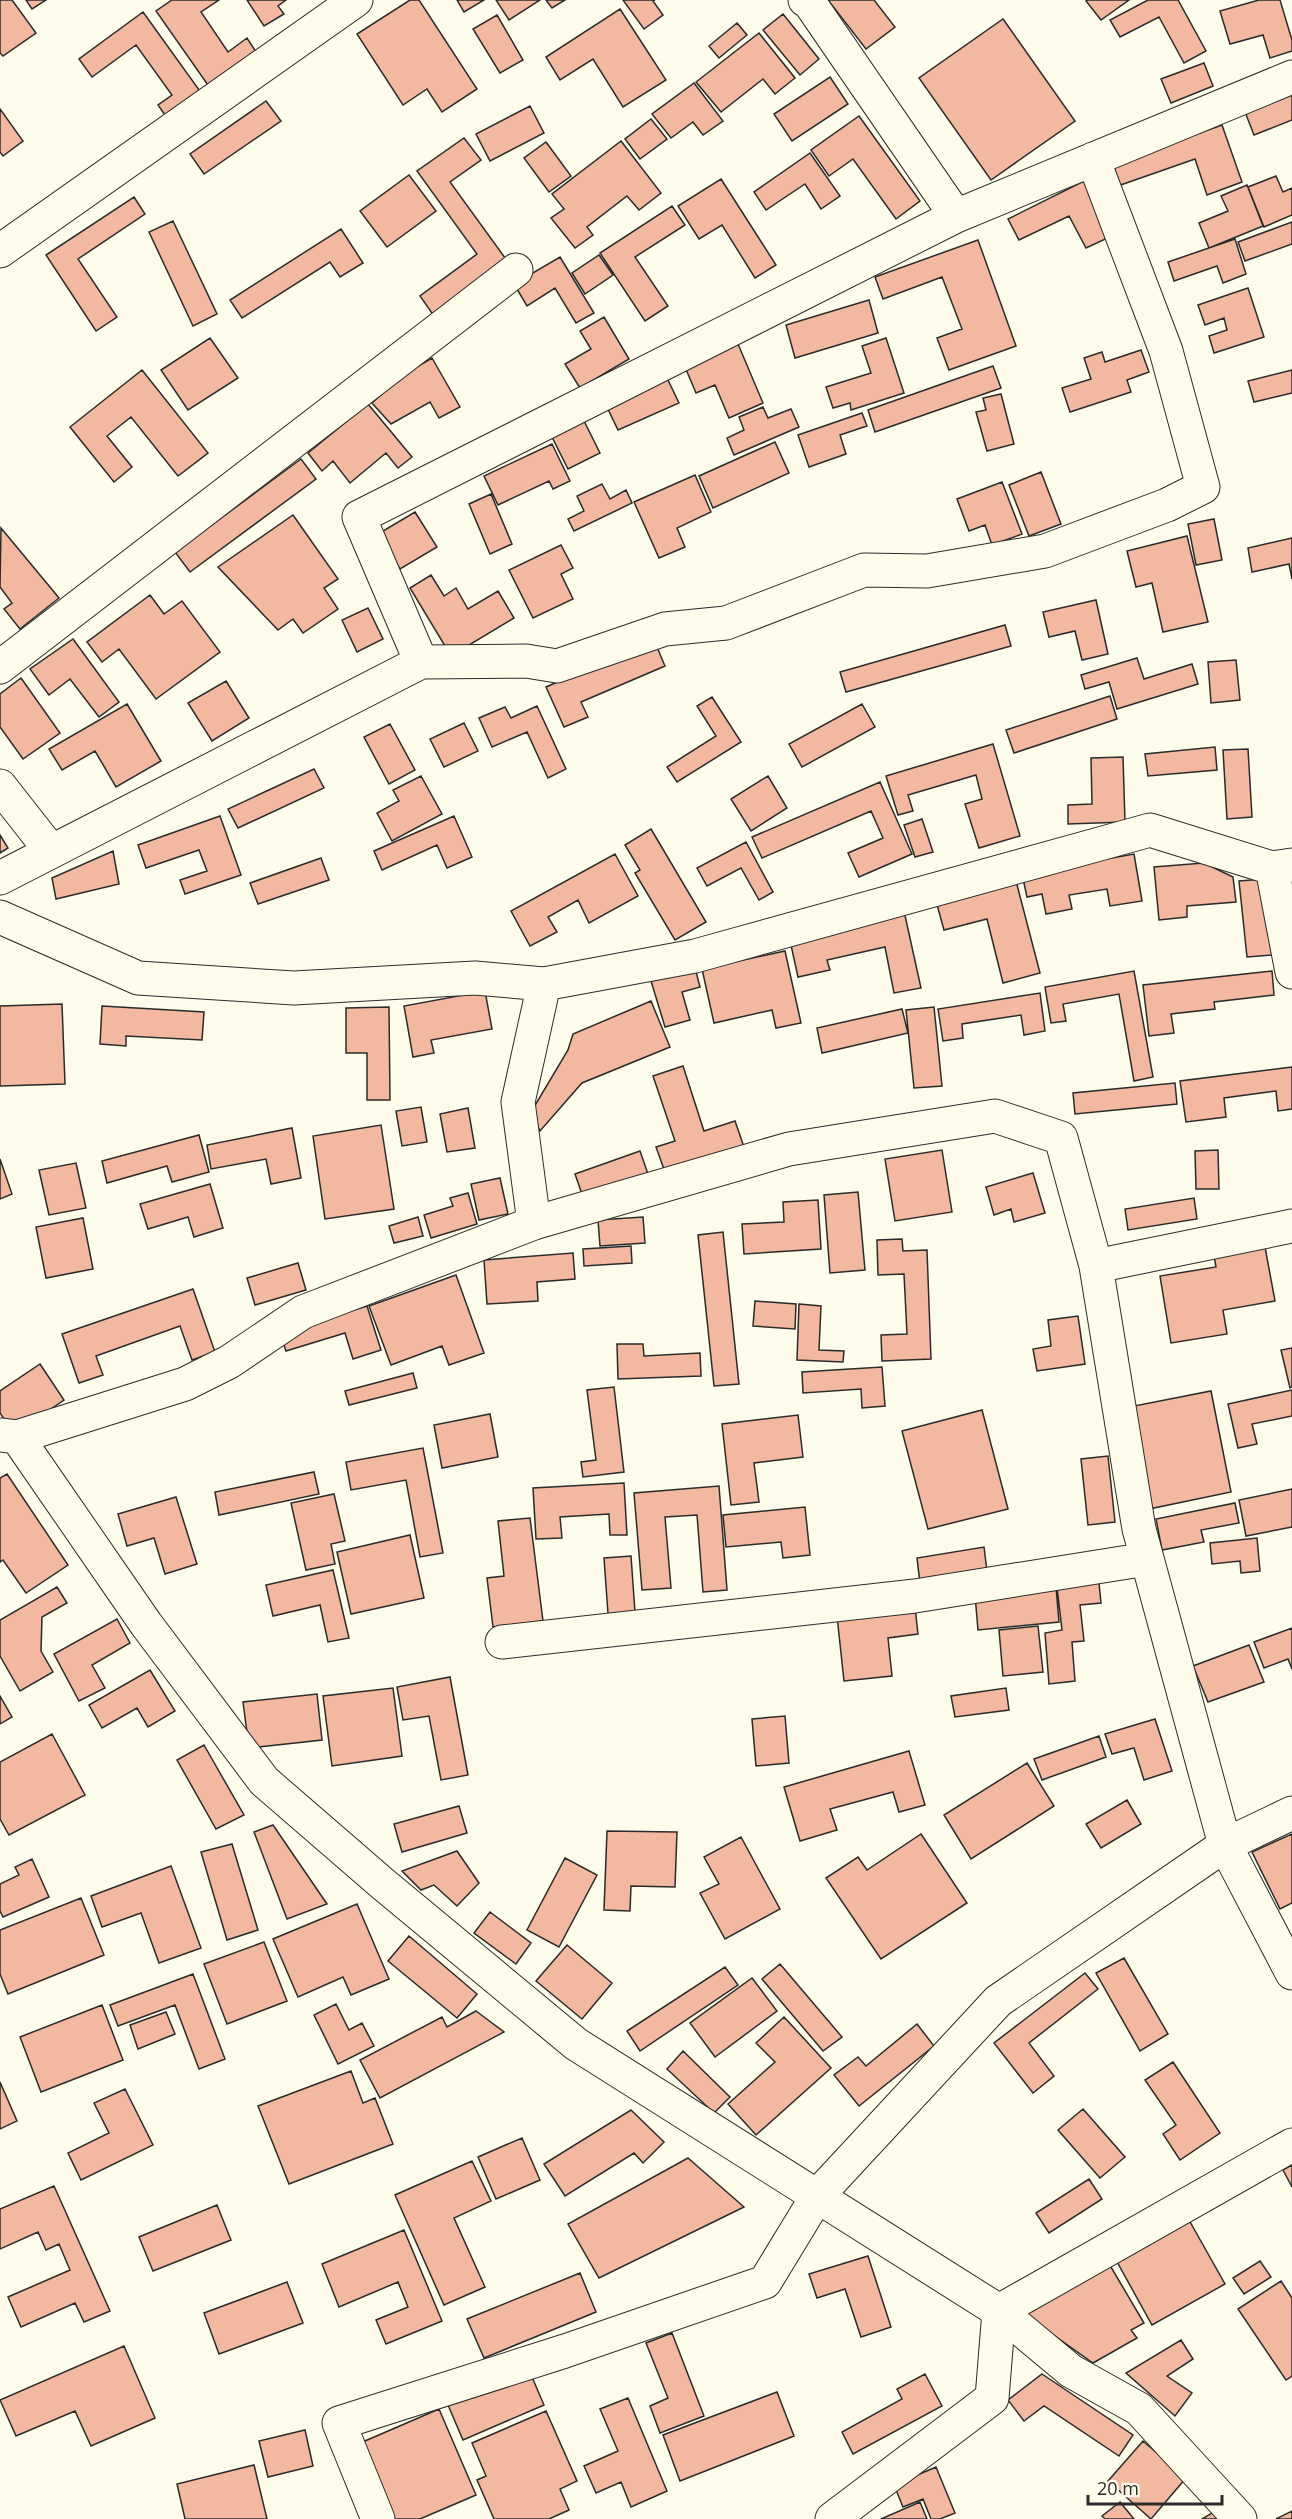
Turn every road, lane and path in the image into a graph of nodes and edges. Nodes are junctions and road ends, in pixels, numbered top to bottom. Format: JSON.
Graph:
{"nodes":[{"id":1,"x":356,"y":0,"type":"edge"},
{"id":2,"x":805,"y":0,"type":"edge"},
{"id":3,"x":1292,"y":77,"type":"edge"},
{"id":4,"x":1093,"y":159,"type":"junction"},
{"id":5,"x":956,"y":216,"type":"junction"},
{"id":6,"x":0,"y":251,"type":"edge"},
{"id":7,"x":516,"y":270,"type":"dead end"},
{"id":8,"x":421,"y":662,"type":"junction"},
{"id":9,"x":0,"y":667,"type":"edge"},
{"id":10,"x":0,"y":786,"type":"edge"},
{"id":11,"x":51,"y":851,"type":"junction"},
{"id":12,"x":1282,"y":866,"type":"edge"},
{"id":13,"x":0,"y":878,"type":"edge"},
{"id":14,"x":0,"y":917,"type":"edge"},
{"id":15,"x":1292,"y":972,"type":"edge"},
{"id":16,"x":544,"y":984,"type":"junction"},
{"id":17,"x":534,"y":1223,"type":"junction"},
{"id":18,"x":1292,"y":1226,"type":"edge"},
{"id":19,"x":1096,"y":1266,"type":"junction"},
{"id":20,"x":8,"y":1436,"type":"edge"},
{"id":21,"x":1147,"y":1559,"type":"junction"},
{"id":22,"x":502,"y":1642,"type":"dead end"},
{"id":23,"x":1292,"y":1813,"type":"edge"},
{"id":24,"x":1225,"y":1845,"type":"junction"},
{"id":25,"x":1292,"y":1973,"type":"edge"},
{"id":26,"x":1292,"y":2145,"type":"edge"},
{"id":27,"x":818,"y":2195,"type":"junction"},
{"id":28,"x":999,"y":2311,"type":"junction"},
{"id":29,"x":378,"y":2519,"type":"edge"},
{"id":30,"x":832,"y":2519,"type":"edge"},
{"id":31,"x":1240,"y":2519,"type":"edge"}],
"edges":[{"from":1,"to":6,"type":"street"},
{"from":2,"to":5,"type":"street"},
{"from":3,"to":4,"type":"street"},
{"from":4,"to":5,"type":"street"},
{"from":4,"to":8,"type":"street"},
{"from":5,"to":8,"type":"street"},
{"from":7,"to":9,"type":"street"},
{"from":8,"to":11,"type":"street"},
{"from":10,"to":11,"type":"street"},
{"from":11,"to":13,"type":"street"},
{"from":12,"to":15,"type":"street"},
{"from":12,"to":16,"type":"street"},
{"from":14,"to":16,"type":"street"},
{"from":16,"to":17,"type":"street"},
{"from":17,"to":19,"type":"street"},
{"from":17,"to":20,"type":"street"},
{"from":18,"to":19,"type":"street"},
{"from":19,"to":21,"type":"street"},
{"from":20,"to":27,"type":"street"},
{"from":21,"to":22,"type":"street"},
{"from":21,"to":24,"type":"street"},
{"from":23,"to":24,"type":"street"},
{"from":24,"to":25,"type":"street"},
{"from":24,"to":27,"type":"street"},
{"from":26,"to":28,"type":"street"},
{"from":27,"to":28,"type":"street"},
{"from":27,"to":29,"type":"street"},
{"from":28,"to":30,"type":"street"},
{"from":28,"to":31,"type":"street"}]}
